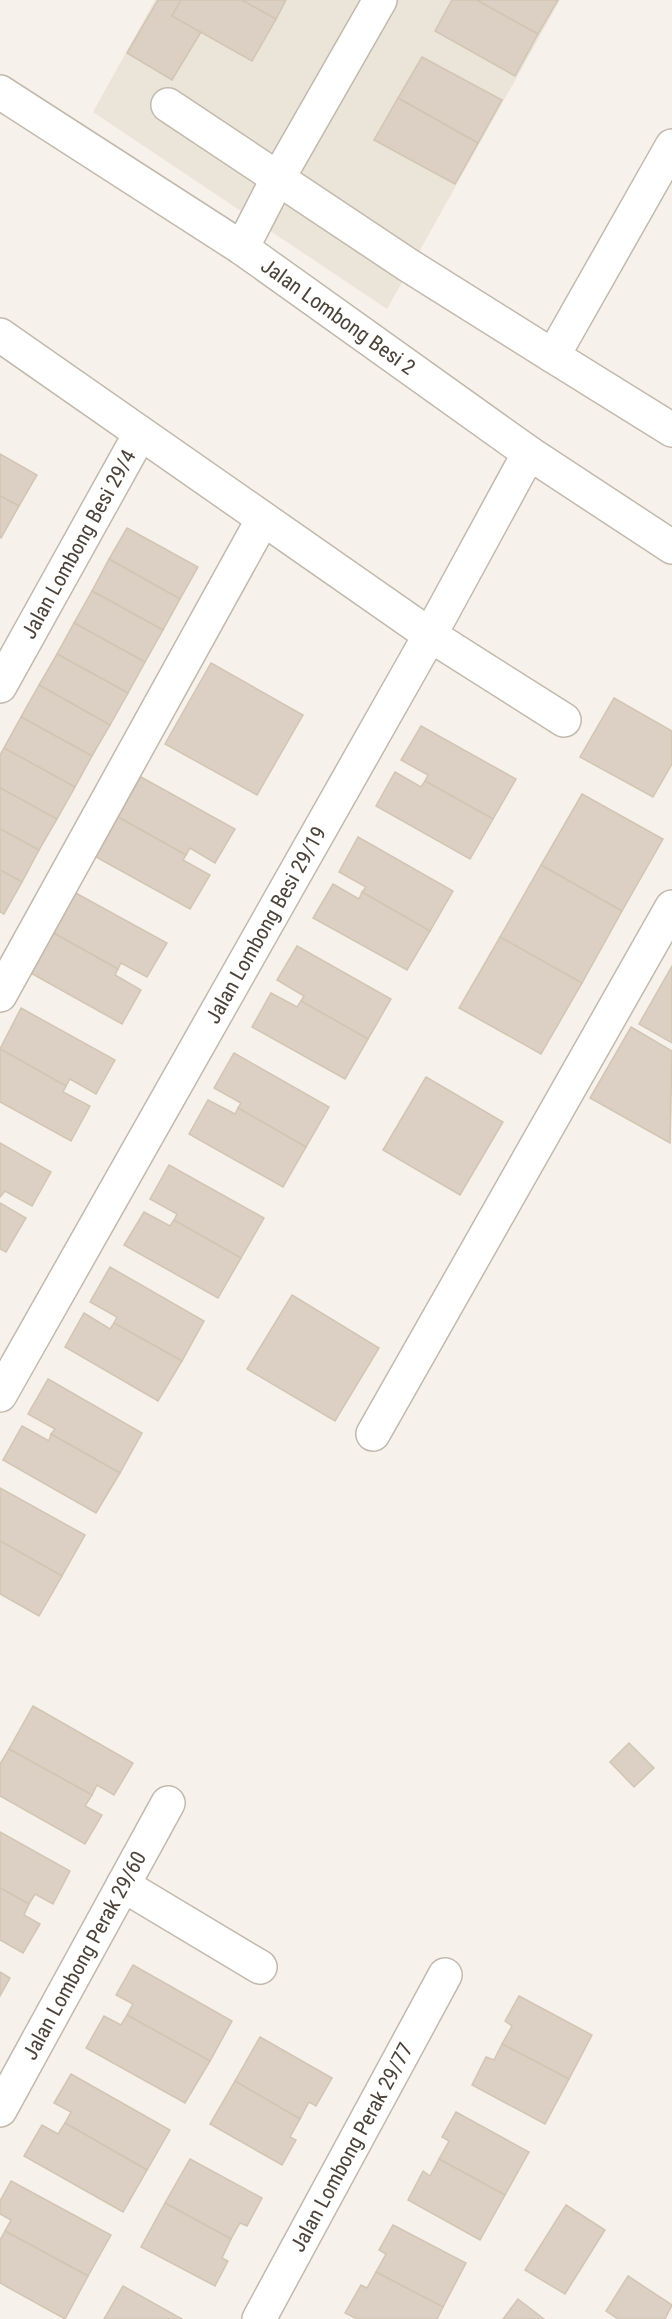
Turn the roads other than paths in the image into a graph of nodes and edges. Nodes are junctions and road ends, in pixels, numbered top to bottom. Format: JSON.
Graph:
{"nodes":[{"id":1,"x":380,"y":0,"type":"edge"},
{"id":2,"x":0,"y":92,"type":"edge"},
{"id":3,"x":168,"y":105,"type":"dead end"},
{"id":4,"x":672,"y":146,"type":"edge"},
{"id":5,"x":277,"y":180,"type":"junction"},
{"id":6,"x":242,"y":248,"type":"junction"},
{"id":7,"x":2,"y":340,"type":"edge"},
{"id":8,"x":553,"y":356,"type":"junction"},
{"id":9,"x":672,"y":430,"type":"edge"},
{"id":10,"x":140,"y":434,"type":"junction"},
{"id":11,"x":529,"y":453,"type":"junction"},
{"id":12,"x":263,"y":519,"type":"junction"},
{"id":13,"x":672,"y":547,"type":"edge"},
{"id":14,"x":430,"y":635,"type":"junction"},
{"id":15,"x":0,"y":686,"type":"edge"},
{"id":16,"x":564,"y":720,"type":"dead end"},
{"id":17,"x":672,"y":907,"type":"edge"},
{"id":18,"x":3,"y":984,"type":"edge"},
{"id":19,"x":0,"y":1395,"type":"edge"},
{"id":20,"x":373,"y":1434,"type":"dead end"},
{"id":21,"x":168,"y":1803,"type":"dead end"},
{"id":22,"x":123,"y":1885,"type":"junction"},
{"id":23,"x":260,"y":1967,"type":"dead end"},
{"id":24,"x":445,"y":1975,"type":"dead end"},
{"id":25,"x":0,"y":2109,"type":"edge"},
{"id":26,"x":259,"y":2319,"type":"edge"}],
"edges":[{"from":1,"to":5,"type":"street"},
{"from":2,"to":6,"type":"street","name":"Jalan Lombong Besi 2"},
{"from":3,"to":5,"type":"street"},
{"from":4,"to":8,"type":"street"},
{"from":5,"to":6,"type":"street"},
{"from":5,"to":8,"type":"street"},
{"from":6,"to":11,"type":"street","name":"Jalan Lombong Besi 2"},
{"from":7,"to":10,"type":"street"},
{"from":8,"to":9,"type":"street"},
{"from":10,"to":12,"type":"street"},
{"from":10,"to":15,"type":"street","name":"Jalan Lombong Besi 29/4"},
{"from":11,"to":13,"type":"street","name":"Jalan Lombong Besi 2"},
{"from":11,"to":14,"type":"street","name":"Jalan Lombong Besi 29/19"},
{"from":12,"to":14,"type":"street"},
{"from":12,"to":18,"type":"street"},
{"from":14,"to":16,"type":"street"},
{"from":14,"to":19,"type":"street","name":"Jalan Lombong Besi 29/19"},
{"from":17,"to":20,"type":"street"},
{"from":21,"to":22,"type":"street","name":"Jalan Lombong Perak 29/60"},
{"from":22,"to":23,"type":"street"},
{"from":22,"to":25,"type":"street","name":"Jalan Lombong Perak 29/60"},
{"from":24,"to":26,"type":"street","name":"Jalan Lombong Perak 29/77"}]}
